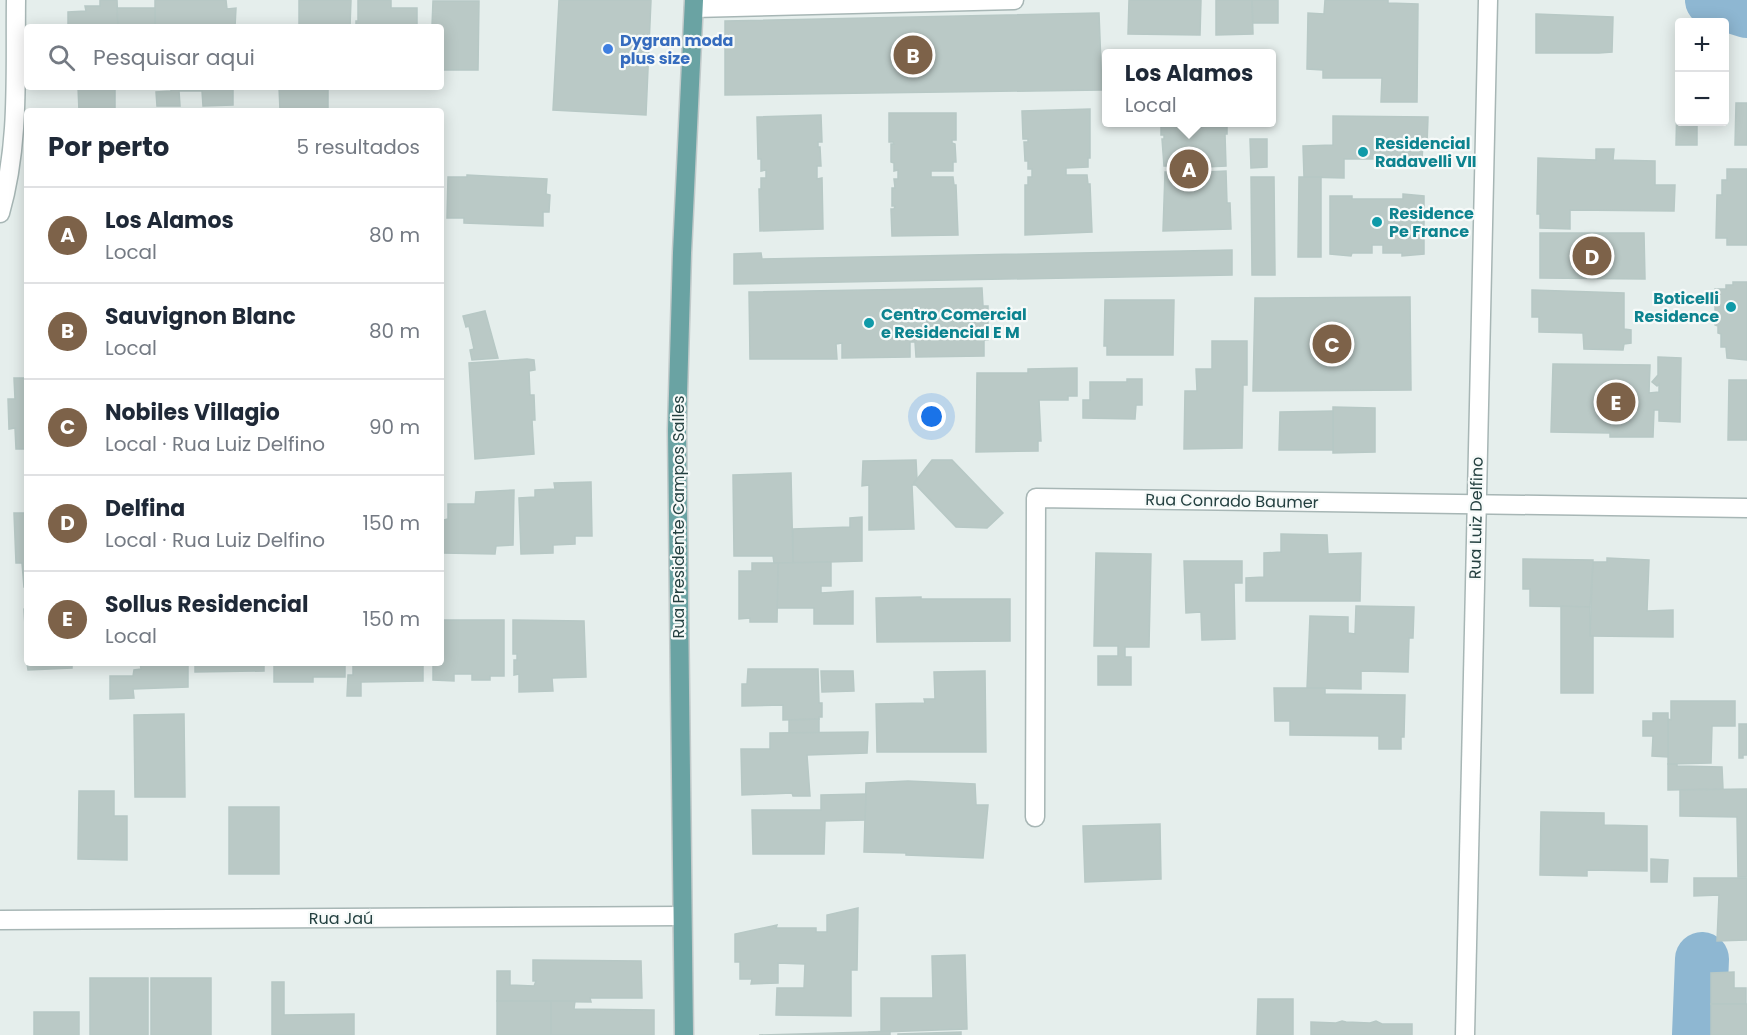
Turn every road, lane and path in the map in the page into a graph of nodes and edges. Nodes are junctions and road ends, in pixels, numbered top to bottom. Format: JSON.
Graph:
{"nodes":[{"id":1,"x":16,"y":0,"type":"edge"},
{"id":2,"x":1014,"y":0,"type":"edge"},
{"id":3,"x":1488,"y":0,"type":"edge"},
{"id":4,"x":694,"y":4,"type":"edge"},
{"id":5,"x":0,"y":213,"type":"edge"},
{"id":6,"x":1477,"y":504,"type":"junction"},
{"id":7,"x":1747,"y":508,"type":"edge"},
{"id":8,"x":1035,"y":817,"type":"dead end"},
{"id":9,"x":682,"y":916,"type":"junction"},
{"id":10,"x":0,"y":920,"type":"edge"},
{"id":11,"x":684,"y":1035,"type":"edge"},
{"id":12,"x":1465,"y":1035,"type":"edge"}],
"edges":[{"from":1,"to":5,"type":"street"},
{"from":2,"to":4,"type":"street"},
{"from":3,"to":6,"type":"street","name":"Rua Luiz Delfino"},
{"from":4,"to":9,"type":"main road","name":"Rua Presidente Campos Salles"},
{"from":6,"to":7,"type":"street","name":"Rua Conrado Baumer"},
{"from":6,"to":8,"type":"street","name":"Rua Conrado Baumer"},
{"from":6,"to":12,"type":"street","name":"Rua Luiz Delfino"},
{"from":9,"to":10,"type":"street","name":"Rua Jaú"},
{"from":9,"to":11,"type":"main road","name":"Rua Presidente Campos Salles"}]}
